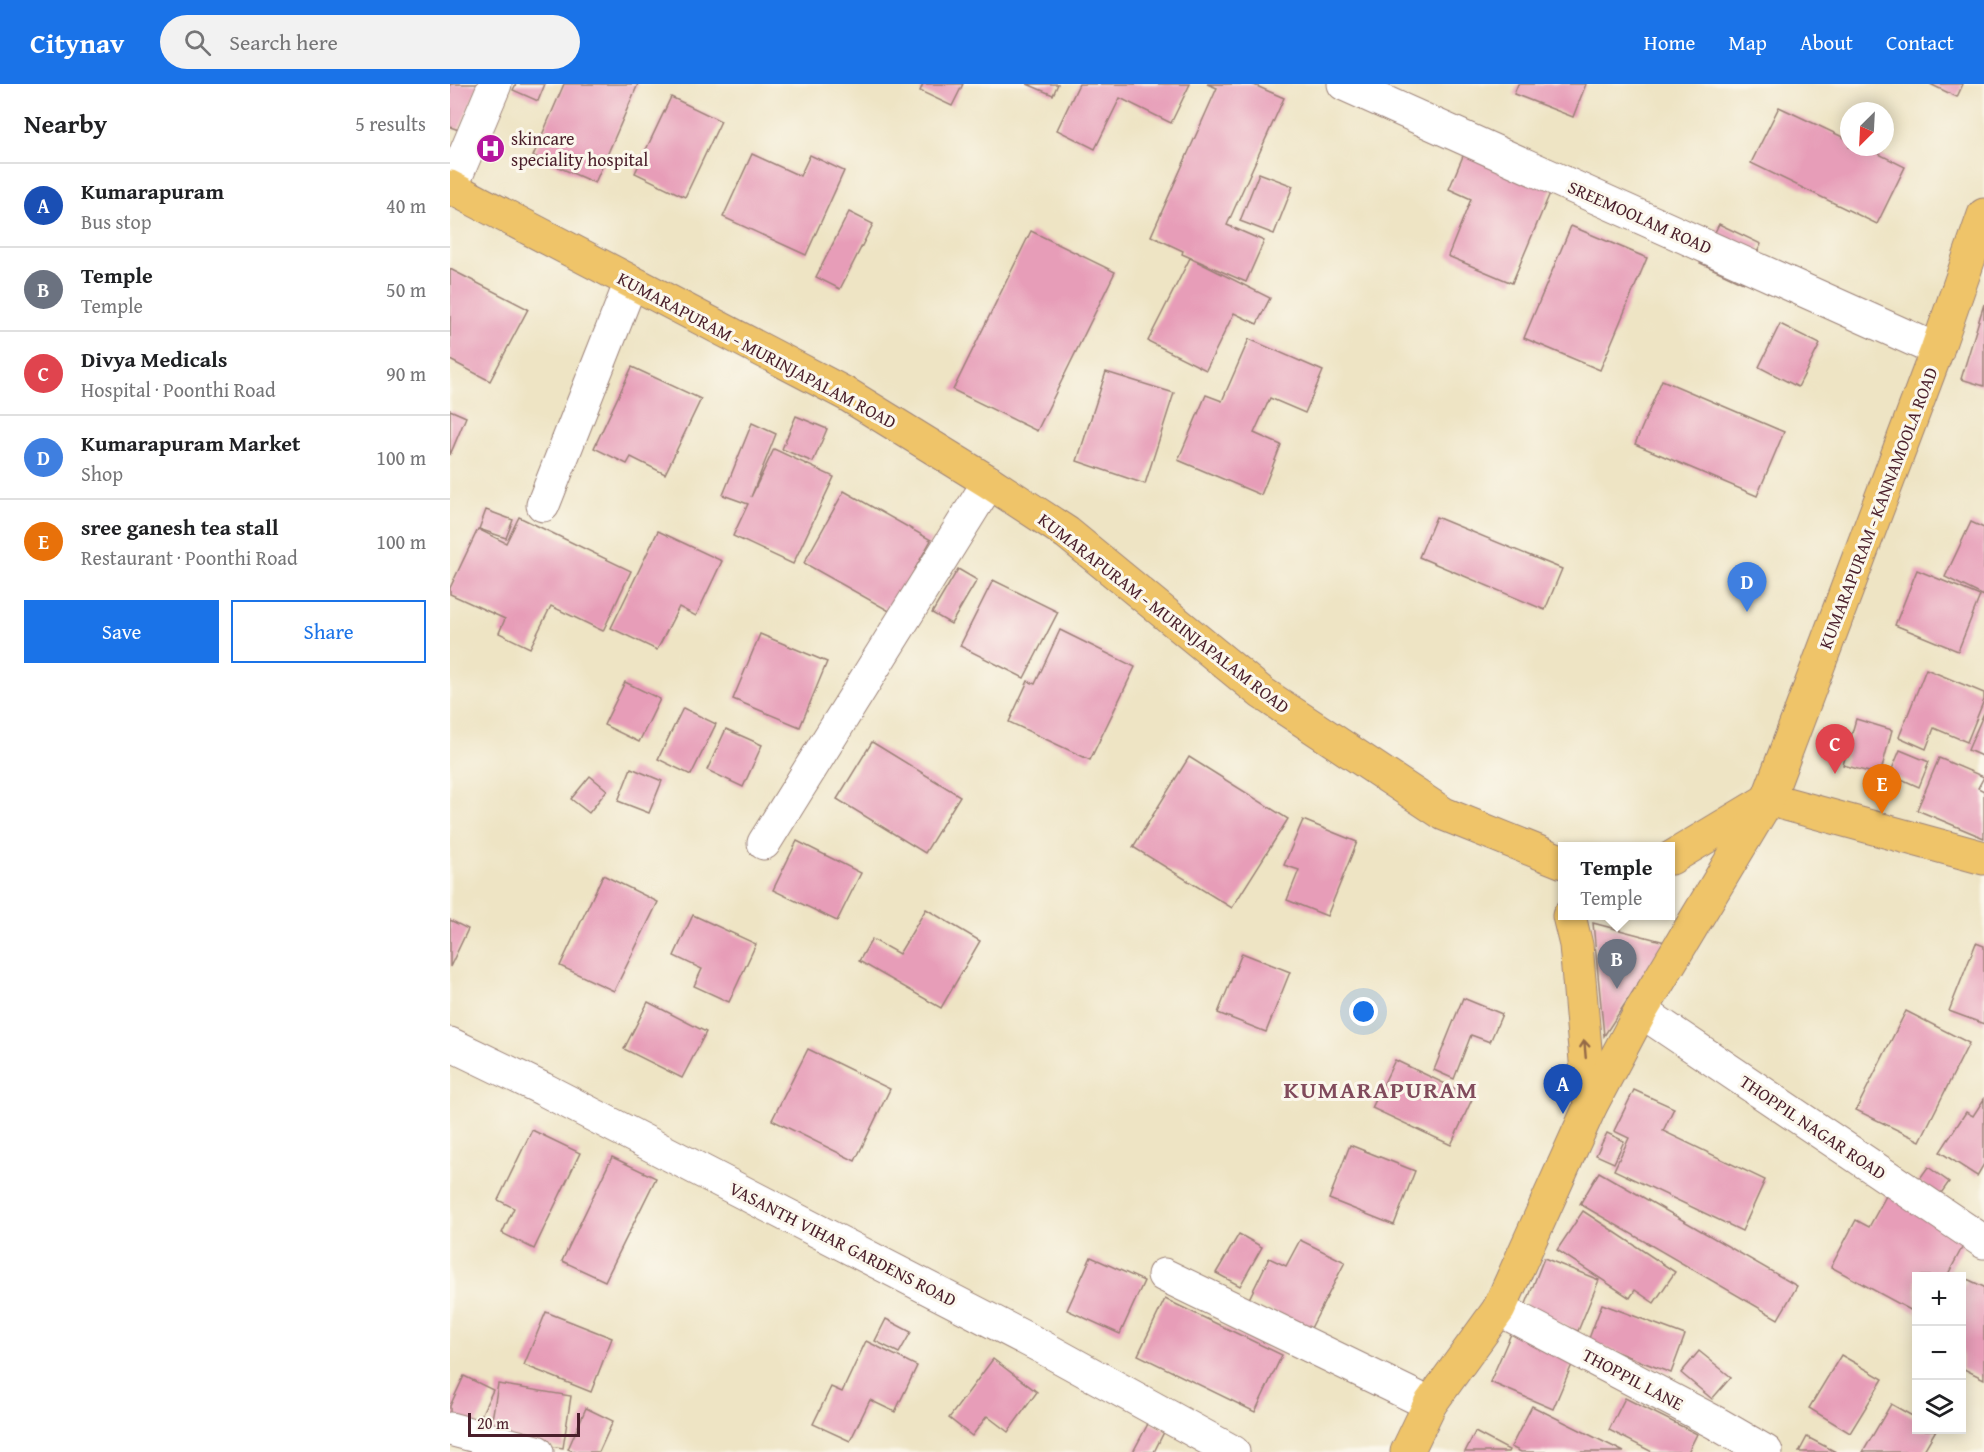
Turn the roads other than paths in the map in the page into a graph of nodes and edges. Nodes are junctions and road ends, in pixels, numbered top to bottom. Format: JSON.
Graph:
{"nodes":[{"id":1,"x":495,"y":84,"type":"edge"},
{"id":2,"x":1351,"y":86,"type":"edge"},
{"id":3,"x":451,"y":188,"type":"edge"},
{"id":4,"x":1981,"y":236,"type":"edge"},
{"id":5,"x":631,"y":282,"type":"junction"},
{"id":6,"x":1937,"y":350,"type":"junction"},
{"id":7,"x":989,"y":482,"type":"junction"},
{"id":8,"x":543,"y":505,"type":"dead end"},
{"id":9,"x":1768,"y":799,"type":"junction"},
{"id":10,"x":764,"y":843,"type":"dead end"},
{"id":11,"x":1675,"y":856,"type":"edge"},
{"id":12,"x":1984,"y":858,"type":"edge"},
{"id":13,"x":1558,"y":869,"type":"edge"},
{"id":14,"x":1570,"y":920,"type":"edge"},
{"id":15,"x":1641,"y":1011,"type":"junction"},
{"id":16,"x":450,"y":1044,"type":"edge"},
{"id":17,"x":1590,"y":1107,"type":"junction"},
{"id":18,"x":1984,"y":1242,"type":"edge"},
{"id":19,"x":1164,"y":1275,"type":"dead end"},
{"id":20,"x":1499,"y":1309,"type":"junction"},
{"id":21,"x":1430,"y":1404,"type":"junction"},
{"id":22,"x":450,"y":1429,"type":"edge"},
{"id":23,"x":537,"y":1452,"type":"edge"},
{"id":24,"x":1233,"y":1452,"type":"edge"},
{"id":25,"x":1407,"y":1452,"type":"edge"},
{"id":26,"x":1766,"y":1452,"type":"edge"}],
"edges":[{"from":1,"to":3,"type":"street"},
{"from":2,"to":6,"type":"street","name":"SREEMOOLAM ROAD"},
{"from":3,"to":5,"type":"main road","name":"KUMARAPURAM - MURINJAPALAM ROAD"},
{"from":4,"to":6,"type":"main road","name":"KUMARAPURAM - KANNAMOOLA ROAD"},
{"from":5,"to":7,"type":"main road","name":"KUMARAPURAM - MURINJAPALAM ROAD"},
{"from":5,"to":8,"type":"street"},
{"from":6,"to":9,"type":"main road","name":"KUMARAPURAM - KANNAMOOLA ROAD"},
{"from":7,"to":10,"type":"street"},
{"from":7,"to":13,"type":"main road","name":"KUMARAPURAM - MURINJAPALAM ROAD"},
{"from":9,"to":11,"type":"main road"},
{"from":9,"to":12,"type":"main road"},
{"from":9,"to":15,"type":"main road","name":"KUMARAPURAM - KANNAMOOLA ROAD"},
{"from":17,"to":14,"type":"main road","one_way":true},
{"from":15,"to":17,"type":"main road","name":"KUMARAPURAM - KANNAMOOLA ROAD"},
{"from":15,"to":18,"type":"street","name":"THOPPIL NAGAR ROAD"},
{"from":16,"to":24,"type":"street","name":"VASANTH VIHAR GARDENS ROAD"},
{"from":17,"to":20,"type":"main road","name":"KUMARAPURAM - KANNAMOOLA ROAD"},
{"from":19,"to":21,"type":"street"},
{"from":20,"to":21,"type":"main road","name":"KUMARAPURAM - KANNAMOOLA ROAD"},
{"from":20,"to":26,"type":"street","name":"THOPPIL LANE"},
{"from":21,"to":25,"type":"main road","name":"KUMARAPURAM - KANNAMOOLA ROAD"},
{"from":22,"to":23,"type":"street"}]}
